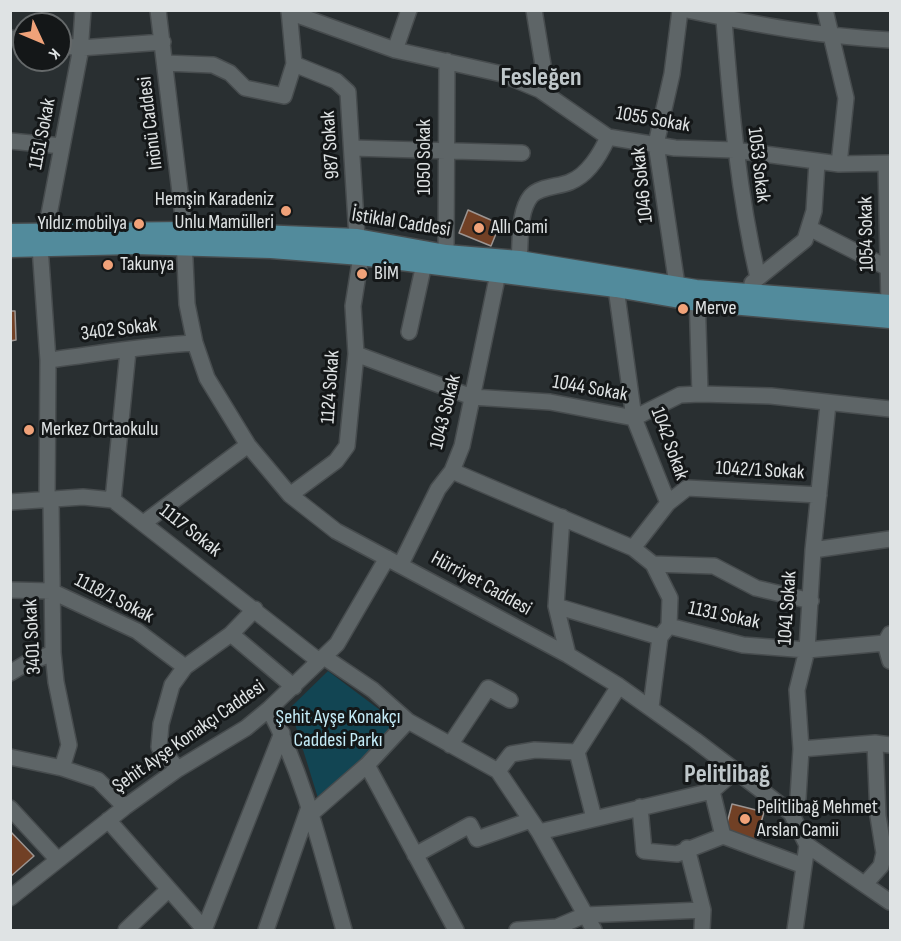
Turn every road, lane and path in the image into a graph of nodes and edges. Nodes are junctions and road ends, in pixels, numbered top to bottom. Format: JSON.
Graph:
{"nodes":[{"id":1,"x":83,"y":10,"type":"edge"},
{"id":2,"x":158,"y":10,"type":"edge"},
{"id":3,"x":409,"y":10,"type":"edge"},
{"id":4,"x":534,"y":10,"type":"edge"},
{"id":5,"x":680,"y":10,"type":"edge"},
{"id":6,"x":687,"y":10,"type":"edge"},
{"id":7,"x":825,"y":10,"type":"edge"},
{"id":8,"x":289,"y":11,"type":"edge"},
{"id":9,"x":720,"y":16,"type":"edge"},
{"id":10,"x":830,"y":37,"type":"junction"},
{"id":11,"x":891,"y":40,"type":"edge"},
{"id":12,"x":163,"y":42,"type":"junction"},
{"id":13,"x":72,"y":47,"type":"edge"},
{"id":14,"x":80,"y":48,"type":"junction"},
{"id":15,"x":395,"y":50,"type":"junction"},
{"id":16,"x":447,"y":61,"type":"junction"},
{"id":17,"x":165,"y":63,"type":"junction"},
{"id":18,"x":294,"y":64,"type":"junction"},
{"id":19,"x":540,"y":90,"type":"junction"},
{"id":20,"x":608,"y":137,"type":"junction"},
{"id":21,"x":10,"y":141,"type":"edge"},
{"id":22,"x":656,"y":144,"type":"junction"},
{"id":23,"x":62,"y":146,"type":"junction"},
{"id":24,"x":352,"y":148,"type":"junction"},
{"id":25,"x":734,"y":150,"type":"junction"},
{"id":26,"x":447,"y":151,"type":"junction"},
{"id":27,"x":522,"y":153,"type":"dead end"},
{"id":28,"x":818,"y":162,"type":"junction"},
{"id":29,"x":839,"y":164,"type":"junction"},
{"id":30,"x":888,"y":164,"type":"edge"},
{"id":31,"x":809,"y":228,"type":"junction"},
{"id":32,"x":10,"y":232,"type":"edge"},
{"id":33,"x":357,"y":238,"type":"junction"},
{"id":34,"x":43,"y":239,"type":"junction"},
{"id":35,"x":184,"y":239,"type":"junction"},
{"id":36,"x":10,"y":248,"type":"edge"},
{"id":37,"x":446,"y":254,"type":"junction"},
{"id":38,"x":362,"y":256,"type":"junction"},
{"id":39,"x":424,"y":264,"type":"junction"},
{"id":40,"x":506,"y":264,"type":"junction"},
{"id":41,"x":888,"y":268,"type":"junction"},
{"id":42,"x":759,"y":278,"type":"junction"},
{"id":43,"x":622,"y":283,"type":"junction"},
{"id":44,"x":677,"y":285,"type":"junction"},
{"id":45,"x":43,"y":293,"type":"joint"},
{"id":46,"x":740,"y":293,"type":"junction"},
{"id":47,"x":697,"y":296,"type":"junction"},
{"id":48,"x":890,"y":309,"type":"edge"},
{"id":49,"x":409,"y":332,"type":"dead end"},
{"id":50,"x":195,"y":343,"type":"junction"},
{"id":51,"x":128,"y":351,"type":"junction"},
{"id":52,"x":356,"y":354,"type":"junction"},
{"id":53,"x":48,"y":360,"type":"junction"},
{"id":54,"x":700,"y":394,"type":"junction"},
{"id":55,"x":472,"y":396,"type":"junction"},
{"id":56,"x":828,"y":404,"type":"junction"},
{"id":57,"x":891,"y":409,"type":"edge"},
{"id":58,"x":634,"y":418,"type":"junction"},
{"id":59,"x":248,"y":445,"type":"junction"},
{"id":60,"x":452,"y":471,"type":"junction"},
{"id":61,"x":290,"y":495,"type":"junction"},
{"id":62,"x":819,"y":495,"type":"junction"},
{"id":63,"x":113,"y":500,"type":"junction"},
{"id":64,"x":49,"y":501,"type":"junction"},
{"id":65,"x":10,"y":502,"type":"edge"},
{"id":66,"x":668,"y":503,"type":"junction"},
{"id":67,"x":562,"y":517,"type":"junction"},
{"id":68,"x":145,"y":522,"type":"junction"},
{"id":69,"x":891,"y":538,"type":"edge"},
{"id":70,"x":633,"y":548,"type":"junction"},
{"id":71,"x":813,"y":550,"type":"junction"},
{"id":72,"x":394,"y":561,"type":"junction"},
{"id":73,"x":652,"y":564,"type":"junction"},
{"id":74,"x":10,"y":590,"type":"edge"},
{"id":75,"x":51,"y":591,"type":"junction"},
{"id":76,"x":811,"y":601,"type":"junction"},
{"id":77,"x":556,"y":606,"type":"junction"},
{"id":78,"x":255,"y":609,"type":"junction"},
{"id":79,"x":665,"y":632,"type":"junction"},
{"id":80,"x":231,"y":634,"type":"junction"},
{"id":81,"x":888,"y":639,"type":"edge"},
{"id":82,"x":807,"y":650,"type":"junction"},
{"id":83,"x":53,"y":653,"type":"junction"},
{"id":84,"x":568,"y":656,"type":"junction"},
{"id":85,"x":321,"y":659,"type":"junction"},
{"id":86,"x":891,"y":661,"type":"edge"},
{"id":87,"x":185,"y":667,"type":"junction"},
{"id":88,"x":10,"y":673,"type":"edge"},
{"id":89,"x":619,"y":686,"type":"junction"},
{"id":90,"x":294,"y":687,"type":"junction"},
{"id":91,"x":510,"y":700,"type":"dead end"},
{"id":92,"x":651,"y":707,"type":"junction"},
{"id":93,"x":269,"y":709,"type":"junction"},
{"id":94,"x":408,"y":721,"type":"junction"},
{"id":95,"x":282,"y":733,"type":"junction"},
{"id":96,"x":883,"y":744,"type":"edge"},
{"id":97,"x":450,"y":746,"type":"junction"},
{"id":98,"x":801,"y":749,"type":"junction"},
{"id":99,"x":577,"y":752,"type":"junction"},
{"id":100,"x":10,"y":757,"type":"edge"},
{"id":101,"x":367,"y":765,"type":"junction"},
{"id":102,"x":62,"y":768,"type":"junction"},
{"id":103,"x":178,"y":769,"type":"junction"},
{"id":104,"x":736,"y":770,"type":"junction"},
{"id":105,"x":498,"y":771,"type":"junction"},
{"id":106,"x":712,"y":791,"type":"junction"},
{"id":107,"x":125,"y":807,"type":"junction"},
{"id":108,"x":640,"y":807,"type":"junction"},
{"id":109,"x":10,"y":808,"type":"edge"},
{"id":110,"x":310,"y":812,"type":"junction"},
{"id":111,"x":791,"y":813,"type":"junction"},
{"id":112,"x":594,"y":818,"type":"junction"},
{"id":113,"x":108,"y":820,"type":"junction"},
{"id":114,"x":536,"y":826,"type":"junction"},
{"id":115,"x":723,"y":836,"type":"junction"},
{"id":116,"x":807,"y":845,"type":"junction"},
{"id":117,"x":687,"y":848,"type":"junction"},
{"id":118,"x":415,"y":855,"type":"junction"},
{"id":119,"x":58,"y":860,"type":"junction"},
{"id":120,"x":804,"y":866,"type":"junction"},
{"id":121,"x":865,"y":884,"type":"junction"},
{"id":122,"x":168,"y":890,"type":"junction"},
{"id":123,"x":10,"y":898,"type":"edge"},
{"id":124,"x":891,"y":902,"type":"edge"},
{"id":125,"x":703,"y":910,"type":"junction"},
{"id":126,"x":585,"y":915,"type":"junction"},
{"id":127,"x":557,"y":928,"type":"edge"},
{"id":128,"x":126,"y":930,"type":"edge"},
{"id":129,"x":204,"y":930,"type":"edge"},
{"id":130,"x":266,"y":930,"type":"edge"},
{"id":131,"x":344,"y":930,"type":"edge"},
{"id":132,"x":456,"y":930,"type":"edge"},
{"id":133,"x":517,"y":930,"type":"edge"},
{"id":134,"x":594,"y":930,"type":"edge"},
{"id":135,"x":702,"y":930,"type":"edge"},
{"id":136,"x":795,"y":930,"type":"edge"}],
"edges":[{"from":1,"to":14,"type":"street","name":"1151 Sokak"},
{"from":2,"to":12,"type":"street","name":"Inönü Caddesi"},
{"from":3,"to":15,"type":"street"},
{"from":4,"to":19,"type":"street"},
{"from":5,"to":22,"type":"street","name":"1046 Sokak"},
{"from":6,"to":9,"type":"street"},
{"from":7,"to":10,"type":"street"},
{"from":8,"to":15,"type":"street","name":"1055 Sokak"},
{"from":8,"to":18,"type":"street"},
{"from":9,"to":10,"type":"street"},
{"from":9,"to":25,"type":"street","name":"1053 Sokak"},
{"from":10,"to":11,"type":"street"},
{"from":10,"to":29,"type":"street"},
{"from":12,"to":14,"type":"street"},
{"from":12,"to":17,"type":"street","name":"Inönü Caddesi"},
{"from":13,"to":14,"type":"street"},
{"from":14,"to":23,"type":"street","name":"1151 Sokak"},
{"from":15,"to":16,"type":"street","name":"1055 Sokak"},
{"from":16,"to":19,"type":"street","name":"1055 Sokak"},
{"from":16,"to":26,"type":"street","name":"1050 Sokak"},
{"from":17,"to":18,"type":"street"},
{"from":17,"to":35,"type":"street","name":"Inönü Caddesi"},
{"from":18,"to":24,"type":"street","name":"987 Sokak"},
{"from":19,"to":20,"type":"street","name":"1055 Sokak"},
{"from":20,"to":22,"type":"street","name":"1055 Sokak"},
{"from":20,"to":40,"type":"street","name":"1043 Sokak"},
{"from":21,"to":23,"type":"street"},
{"from":22,"to":25,"type":"street","name":"1055 Sokak"},
{"from":22,"to":44,"type":"street","name":"1046 Sokak"},
{"from":23,"to":34,"type":"street","name":"1151 Sokak"},
{"from":24,"to":26,"type":"street"},
{"from":24,"to":33,"type":"street","name":"987 Sokak"},
{"from":25,"to":28,"type":"street","name":"1055 Sokak"},
{"from":25,"to":42,"type":"street","name":"1053 Sokak"},
{"from":26,"to":27,"type":"street"},
{"from":26,"to":37,"type":"street","name":"1050 Sokak"},
{"from":28,"to":29,"type":"street","name":"1055 Sokak"},
{"from":28,"to":31,"type":"street"},
{"from":29,"to":30,"type":"street","name":"1055 Sokak"},
{"from":30,"to":41,"type":"street","name":"1054 Sokak"},
{"from":31,"to":41,"type":"street"},
{"from":31,"to":42,"type":"street"},
{"from":32,"to":34,"type":"main road","name":"İstiklal Caddesi"},
{"from":33,"to":35,"type":"main road","name":"İstiklal Caddesi"},
{"from":33,"to":37,"type":"main road","name":"İstiklal Caddesi"},
{"from":34,"to":35,"type":"main road","name":"İstiklal Caddesi"},
{"from":34,"to":36,"type":"main road"},
{"from":34,"to":45,"type":"street","name":"1151 Sokak"},
{"from":35,"to":38,"type":"main road","name":"İstiklal Caddesi"},
{"from":35,"to":50,"type":"street","name":"Hürriyet Caddesi"},
{"from":37,"to":40,"type":"main road","name":"İstiklal Caddesi"},
{"from":38,"to":39,"type":"main road","name":"İstiklal Caddesi"},
{"from":38,"to":52,"type":"street","name":"1124 Sokak"},
{"from":39,"to":40,"type":"main road","name":"İstiklal Caddesi"},
{"from":39,"to":49,"type":"street"},
{"from":40,"to":43,"type":"main road","name":"İstiklal Caddesi"},
{"from":40,"to":55,"type":"street","name":"1043 Sokak"},
{"from":41,"to":48,"type":"street","name":"1054 Sokak"},
{"from":42,"to":46,"type":"street"},
{"from":43,"to":44,"type":"main road","name":"İstiklal Caddesi"},
{"from":43,"to":47,"type":"main road","name":"İstiklal Caddesi"},
{"from":43,"to":58,"type":"street","name":"1042 Sokak"},
{"from":44,"to":47,"type":"main road","name":"İstiklal Caddesi"},
{"from":45,"to":53,"type":"street","name":"3401 Sokak"},
{"from":46,"to":47,"type":"main road","name":"İstiklal Caddesi"},
{"from":46,"to":48,"type":"main road","name":"İstiklal Caddesi"},
{"from":47,"to":48,"type":"main road","name":"İstiklal Caddesi"},
{"from":47,"to":54,"type":"street"},
{"from":50,"to":51,"type":"street","name":"3402 Sokak"},
{"from":50,"to":59,"type":"street","name":"Hürriyet Caddesi"},
{"from":51,"to":53,"type":"street","name":"3402 Sokak"},
{"from":51,"to":63,"type":"street"},
{"from":52,"to":55,"type":"street","name":"1044 Sokak"},
{"from":52,"to":61,"type":"street","name":"1124 Sokak"},
{"from":53,"to":64,"type":"street","name":"3401 Sokak"},
{"from":54,"to":56,"type":"street","name":"1044 Sokak"},
{"from":54,"to":58,"type":"street","name":"1044 Sokak"},
{"from":55,"to":58,"type":"street","name":"1044 Sokak"},
{"from":55,"to":60,"type":"street","name":"1043 Sokak"},
{"from":56,"to":57,"type":"street","name":"1044 Sokak"},
{"from":56,"to":62,"type":"street","name":"1041 Sokak"},
{"from":58,"to":66,"type":"street","name":"1042 Sokak"},
{"from":59,"to":61,"type":"street","name":"Hürriyet Caddesi"},
{"from":59,"to":68,"type":"street"},
{"from":60,"to":67,"type":"street"},
{"from":60,"to":72,"type":"street","name":"1043 Sokak"},
{"from":61,"to":72,"type":"street","name":"Hürriyet Caddesi"},
{"from":62,"to":66,"type":"street","name":"1042/1 Sokak"},
{"from":62,"to":71,"type":"street","name":"1041 Sokak"},
{"from":63,"to":64,"type":"street","name":"1117 Sokak"},
{"from":63,"to":68,"type":"street","name":"1117 Sokak"},
{"from":64,"to":65,"type":"street","name":"1117 Sokak"},
{"from":64,"to":75,"type":"street","name":"3401 Sokak"},
{"from":66,"to":70,"type":"street","name":"1042 Sokak"},
{"from":67,"to":70,"type":"street"},
{"from":67,"to":77,"type":"street"},
{"from":68,"to":78,"type":"street","name":"1117 Sokak"},
{"from":69,"to":71,"type":"street"},
{"from":70,"to":73,"type":"street"},
{"from":71,"to":76,"type":"street","name":"1041 Sokak"},
{"from":72,"to":84,"type":"street","name":"Hürriyet Caddesi"},
{"from":72,"to":85,"type":"street","name":"Şehit Ayşe Konakçı Caddesi"},
{"from":73,"to":76,"type":"street"},
{"from":73,"to":79,"type":"street"},
{"from":74,"to":75,"type":"street"},
{"from":75,"to":83,"type":"street","name":"3401 Sokak"},
{"from":75,"to":87,"type":"street","name":"1118/1 Sokak"},
{"from":76,"to":82,"type":"street","name":"1041 Sokak"},
{"from":77,"to":79,"type":"street","name":"1131 Sokak"},
{"from":77,"to":84,"type":"street"},
{"from":78,"to":80,"type":"street"},
{"from":78,"to":85,"type":"street","name":"1117 Sokak"},
{"from":79,"to":82,"type":"street","name":"1131 Sokak"},
{"from":79,"to":92,"type":"street"},
{"from":80,"to":87,"type":"street"},
{"from":80,"to":90,"type":"street"},
{"from":81,"to":82,"type":"street","name":"1131 Sokak"},
{"from":81,"to":86,"type":"street"},
{"from":82,"to":98,"type":"street","name":"1041 Sokak"},
{"from":83,"to":88,"type":"street"},
{"from":83,"to":102,"type":"street","name":"3401 Sokak"},
{"from":84,"to":89,"type":"street","name":"Hürriyet Caddesi"},
{"from":85,"to":90,"type":"street","name":"Şehit Ayşe Konakçı Caddesi"},
{"from":85,"to":94,"type":"street","name":"1117 Sokak"},
{"from":87,"to":103,"type":"street"},
{"from":89,"to":92,"type":"street","name":"Hürriyet Caddesi"},
{"from":89,"to":99,"type":"street"},
{"from":90,"to":93,"type":"street","name":"Şehit Ayşe Konakçı Caddesi"},
{"from":91,"to":97,"type":"street"},
{"from":92,"to":104,"type":"street","name":"Hürriyet Caddesi"},
{"from":93,"to":95,"type":"street"},
{"from":93,"to":103,"type":"street","name":"Şehit Ayşe Konakçı Caddesi"},
{"from":94,"to":97,"type":"street","name":"1117 Sokak"},
{"from":94,"to":101,"type":"street"},
{"from":95,"to":110,"type":"street"},
{"from":95,"to":129,"type":"street"},
{"from":96,"to":98,"type":"street"},
{"from":96,"to":121,"type":"street"},
{"from":97,"to":105,"type":"street","name":"1117 Sokak"},
{"from":98,"to":111,"type":"street","name":"1041 Sokak"},
{"from":99,"to":105,"type":"street"},
{"from":99,"to":112,"type":"street"},
{"from":100,"to":102,"type":"street"},
{"from":101,"to":110,"type":"street"},
{"from":101,"to":118,"type":"street"},
{"from":102,"to":107,"type":"street"},
{"from":103,"to":107,"type":"street","name":"Şehit Ayşe Konakçı Caddesi"},
{"from":104,"to":106,"type":"street"},
{"from":104,"to":111,"type":"street","name":"Hürriyet Caddesi"},
{"from":105,"to":114,"type":"street"},
{"from":106,"to":108,"type":"street"},
{"from":106,"to":115,"type":"street"},
{"from":107,"to":113,"type":"street","name":"Şehit Ayşe Konakçı Caddesi"},
{"from":108,"to":112,"type":"street"},
{"from":108,"to":117,"type":"street"},
{"from":109,"to":119,"type":"street"},
{"from":110,"to":130,"type":"street"},
{"from":110,"to":131,"type":"street"},
{"from":111,"to":116,"type":"street","name":"Hürriyet Caddesi"},
{"from":112,"to":114,"type":"street"},
{"from":113,"to":119,"type":"street","name":"Şehit Ayşe Konakçı Caddesi"},
{"from":113,"to":122,"type":"street"},
{"from":114,"to":118,"type":"street"},
{"from":114,"to":126,"type":"street"},
{"from":115,"to":117,"type":"street"},
{"from":115,"to":120,"type":"street"},
{"from":116,"to":120,"type":"street"},
{"from":116,"to":121,"type":"street"},
{"from":117,"to":125,"type":"street"},
{"from":118,"to":132,"type":"street"},
{"from":119,"to":123,"type":"street","name":"Şehit Ayşe Konakçı Caddesi"},
{"from":120,"to":136,"type":"street"},
{"from":121,"to":124,"type":"street"},
{"from":122,"to":128,"type":"street"},
{"from":122,"to":129,"type":"street"},
{"from":125,"to":126,"type":"street"},
{"from":125,"to":135,"type":"street"},
{"from":126,"to":127,"type":"street"},
{"from":126,"to":134,"type":"street"},
{"from":127,"to":133,"type":"street"}]}
